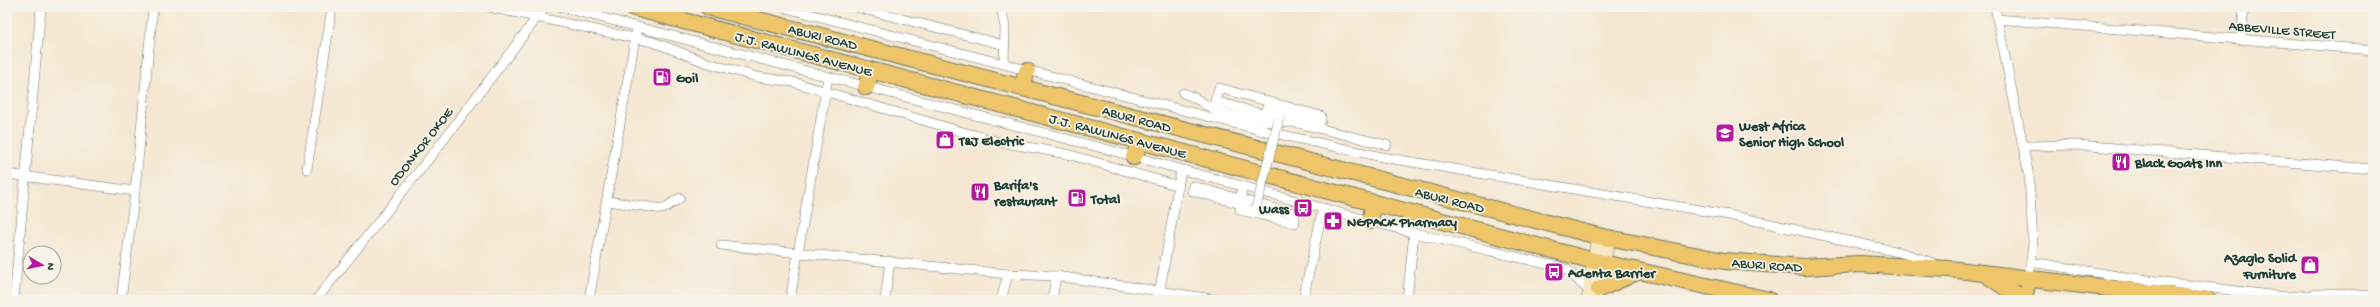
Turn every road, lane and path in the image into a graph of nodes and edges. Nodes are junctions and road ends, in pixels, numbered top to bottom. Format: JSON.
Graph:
{"nodes":[{"id":1,"x":41,"y":7,"type":"edge"},
{"id":2,"x":153,"y":7,"type":"edge"},
{"id":3,"x":332,"y":7,"type":"edge"},
{"id":4,"x":489,"y":7,"type":"edge"},
{"id":5,"x":545,"y":7,"type":"edge"},
{"id":6,"x":561,"y":7,"type":"edge"},
{"id":7,"x":631,"y":7,"type":"edge"},
{"id":8,"x":708,"y":7,"type":"edge"},
{"id":9,"x":782,"y":7,"type":"edge"},
{"id":10,"x":855,"y":7,"type":"edge"},
{"id":11,"x":1001,"y":7,"type":"edge"},
{"id":12,"x":1995,"y":7,"type":"edge"},
{"id":13,"x":2244,"y":7,"type":"edge"},
{"id":14,"x":538,"y":16,"type":"junction"},
{"id":15,"x":1997,"y":20,"type":"junction"},
{"id":16,"x":637,"y":26,"type":"junction"},
{"id":17,"x":635,"y":38,"type":"junction"},
{"id":18,"x":2241,"y":40,"type":"junction"},
{"id":19,"x":1005,"y":45,"type":"junction"},
{"id":20,"x":2373,"y":50,"type":"edge"},
{"id":21,"x":1004,"y":64,"type":"junction"},
{"id":22,"x":871,"y":71,"type":"junction"},
{"id":23,"x":1027,"y":71,"type":"junction"},
{"id":24,"x":828,"y":77,"type":"junction"},
{"id":25,"x":866,"y":87,"type":"junction"},
{"id":26,"x":1022,"y":87,"type":"junction"},
{"id":27,"x":826,"y":91,"type":"junction"},
{"id":28,"x":1183,"y":92,"type":"dead end"},
{"id":29,"x":1261,"y":125,"type":"junction"},
{"id":30,"x":1140,"y":141,"type":"junction"},
{"id":31,"x":1387,"y":145,"type":"dead end"},
{"id":32,"x":2023,"y":146,"type":"junction"},
{"id":33,"x":1134,"y":157,"type":"junction"},
{"id":34,"x":307,"y":169,"type":"dead end"},
{"id":35,"x":2373,"y":169,"type":"edge"},
{"id":36,"x":1181,"y":170,"type":"junction"},
{"id":37,"x":7,"y":174,"type":"edge"},
{"id":38,"x":24,"y":177,"type":"junction"},
{"id":39,"x":1179,"y":186,"type":"junction"},
{"id":40,"x":1242,"y":186,"type":"junction"},
{"id":41,"x":135,"y":191,"type":"junction"},
{"id":42,"x":680,"y":198,"type":"dead end"},
{"id":43,"x":607,"y":201,"type":"junction"},
{"id":44,"x":1374,"y":203,"type":"junction"},
{"id":45,"x":1323,"y":208,"type":"junction"},
{"id":46,"x":1370,"y":221,"type":"junction"},
{"id":47,"x":1414,"y":233,"type":"junction"},
{"id":48,"x":1603,"y":237,"type":"junction"},
{"id":49,"x":721,"y":245,"type":"dead end"},
{"id":50,"x":799,"y":251,"type":"junction"},
{"id":51,"x":890,"y":261,"type":"junction"},
{"id":52,"x":1599,"y":262,"type":"junction"},
{"id":53,"x":2031,"y":262,"type":"junction"},
{"id":54,"x":1950,"y":269,"type":"junction"},
{"id":55,"x":1637,"y":272,"type":"junction"},
{"id":56,"x":1981,"y":273,"type":"junction"},
{"id":57,"x":1008,"y":274,"type":"junction"},
{"id":58,"x":1056,"y":276,"type":"junction"},
{"id":59,"x":2029,"y":279,"type":"junction"},
{"id":60,"x":1159,"y":295,"type":"edge"},
{"id":61,"x":1592,"y":295,"type":"edge"},
{"id":62,"x":2373,"y":296,"type":"edge"},
{"id":63,"x":14,"y":300,"type":"edge"},
{"id":64,"x":121,"y":300,"type":"edge"},
{"id":65,"x":316,"y":300,"type":"edge"},
{"id":66,"x":589,"y":300,"type":"edge"},
{"id":67,"x":790,"y":300,"type":"edge"},
{"id":68,"x":885,"y":300,"type":"edge"},
{"id":69,"x":1001,"y":300,"type":"edge"},
{"id":70,"x":1052,"y":300,"type":"edge"},
{"id":71,"x":1220,"y":300,"type":"edge"},
{"id":72,"x":1303,"y":300,"type":"edge"},
{"id":73,"x":1407,"y":300,"type":"edge"},
{"id":74,"x":1769,"y":300,"type":"edge"},
{"id":75,"x":2024,"y":300,"type":"edge"},
{"id":76,"x":2208,"y":300,"type":"edge"}],
"edges":[{"from":1,"to":38,"type":"street"},
{"from":2,"to":41,"type":"street"},
{"from":3,"to":34,"type":"street"},
{"from":4,"to":14,"type":"street"},
{"from":5,"to":14,"type":"street","name":"ODONKOR OKOE"},
{"from":6,"to":16,"type":"street"},
{"from":7,"to":22,"type":"highway","name":"J.J. RAWLINGS AVENUE"},
{"from":8,"to":26,"type":"highway","name":"ABURI ROAD"},
{"from":9,"to":21,"type":"street"},
{"from":10,"to":19,"type":"street"},
{"from":11,"to":19,"type":"street"},
{"from":12,"to":15,"type":"street"},
{"from":13,"to":18,"type":"street"},
{"from":14,"to":17,"type":"street"},
{"from":14,"to":65,"type":"street","name":"ODONKOR OKOE"},
{"from":15,"to":18,"type":"street","name":"ABBEVILLE STREET"},
{"from":15,"to":32,"type":"street"},
{"from":16,"to":17,"type":"street"},
{"from":16,"to":24,"type":"street"},
{"from":17,"to":27,"type":"street"},
{"from":17,"to":43,"type":"street"},
{"from":18,"to":20,"type":"street","name":"ABBEVILLE STREET"},
{"from":19,"to":21,"type":"street"},
{"from":21,"to":23,"type":"street"},
{"from":22,"to":25,"type":"highway"},
{"from":22,"to":30,"type":"highway","name":"J.J. RAWLINGS AVENUE"},
{"from":23,"to":26,"type":"highway"},
{"from":23,"to":29,"type":"street"},
{"from":24,"to":25,"type":"street"},
{"from":24,"to":27,"type":"street"},
{"from":25,"to":33,"type":"street"},
{"from":26,"to":48,"type":"highway","name":"ABURI ROAD"},
{"from":27,"to":39,"type":"street"},
{"from":27,"to":50,"type":"street"},
{"from":28,"to":29,"type":"street"},
{"from":29,"to":31,"type":"street"},
{"from":29,"to":40,"type":"street","bridge":true},
{"from":29,"to":54,"type":"street"},
{"from":30,"to":33,"type":"highway"},
{"from":30,"to":44,"type":"highway","name":"J.J. RAWLINGS AVENUE"},
{"from":32,"to":35,"type":"street"},
{"from":32,"to":53,"type":"street"},
{"from":33,"to":36,"type":"street"},
{"from":36,"to":39,"type":"street"},
{"from":36,"to":40,"type":"street"},
{"from":37,"to":38,"type":"street"},
{"from":38,"to":41,"type":"street"},
{"from":38,"to":63,"type":"street"},
{"from":39,"to":60,"type":"street"},
{"from":40,"to":45,"type":"street"},
{"from":41,"to":64,"type":"street"},
{"from":42,"to":43,"type":"street"},
{"from":43,"to":66,"type":"street"},
{"from":44,"to":46,"type":"highway"},
{"from":44,"to":52,"type":"highway","name":"J.J. RAWLINGS AVENUE"},
{"from":45,"to":46,"type":"street"},
{"from":45,"to":72,"type":"street"},
{"from":46,"to":47,"type":"street"},
{"from":47,"to":61,"type":"street"},
{"from":47,"to":73,"type":"street"},
{"from":48,"to":52,"type":"street"},
{"from":48,"to":54,"type":"highway","name":"ABURI ROAD"},
{"from":49,"to":50,"type":"street"},
{"from":50,"to":51,"type":"street"},
{"from":50,"to":67,"type":"street"},
{"from":51,"to":57,"type":"street"},
{"from":51,"to":68,"type":"street"},
{"from":52,"to":55,"type":"highway","name":"J.J. RAWLINGS AVENUE"},
{"from":52,"to":61,"type":"street"},
{"from":53,"to":59,"type":"street"},
{"from":53,"to":62,"type":"street"},
{"from":54,"to":56,"type":"highway","name":"ABURI ROAD"},
{"from":55,"to":61,"type":"highway"},
{"from":55,"to":74,"type":"highway","name":"J.J. RAWLINGS AVENUE"},
{"from":56,"to":59,"type":"highway","name":"ABURI ROAD"},
{"from":56,"to":75,"type":"highway"},
{"from":57,"to":58,"type":"street"},
{"from":57,"to":69,"type":"street"},
{"from":58,"to":60,"type":"street"},
{"from":58,"to":70,"type":"street"},
{"from":59,"to":75,"type":"main road"},
{"from":59,"to":76,"type":"highway","name":"ABURI ROAD"},
{"from":60,"to":71,"type":"street"}]}
